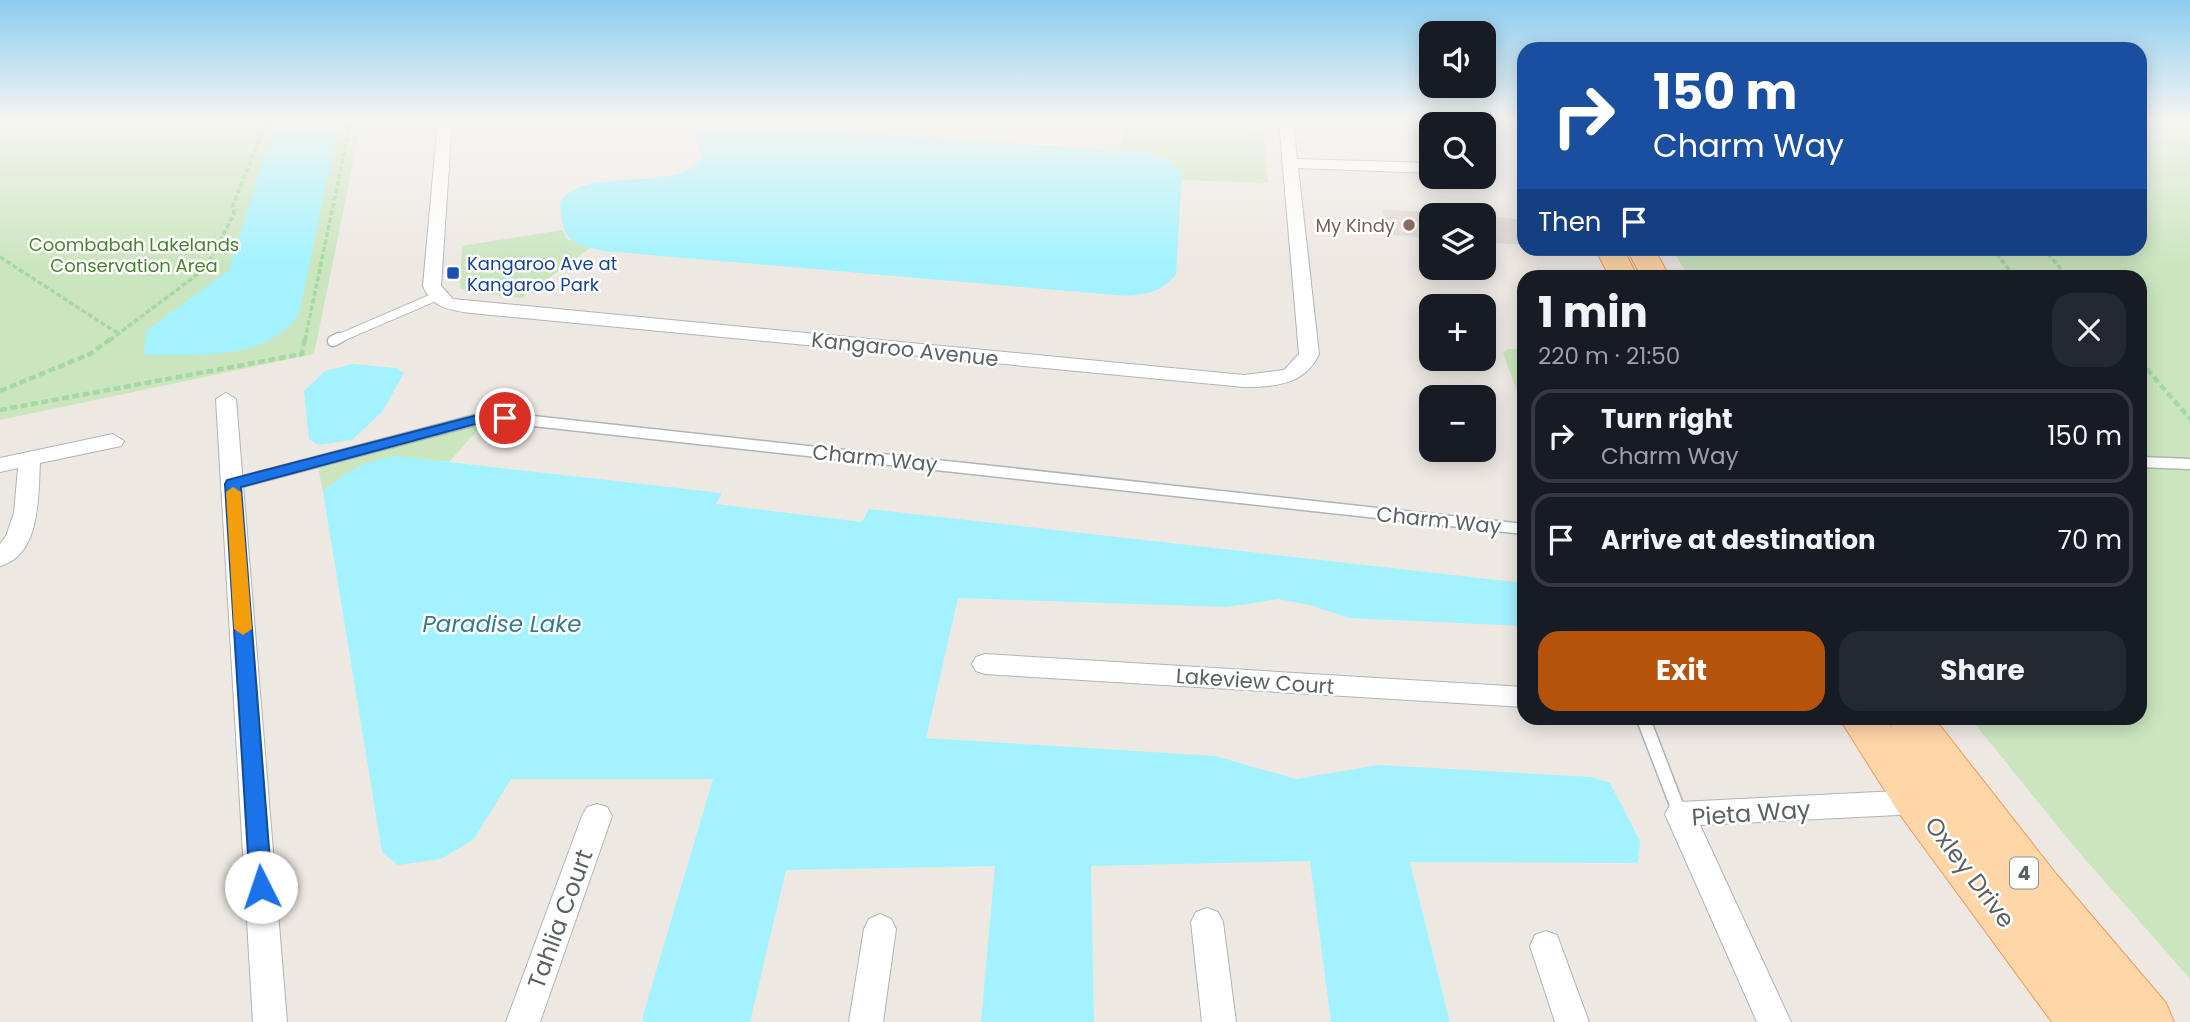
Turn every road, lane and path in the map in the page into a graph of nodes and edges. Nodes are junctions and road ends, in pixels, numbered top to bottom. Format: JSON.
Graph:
{"nodes":[{"id":1,"x":248,"y":168,"type":"edge"},
{"id":2,"x":341,"y":168,"type":"edge"},
{"id":3,"x":441,"y":168,"type":"edge"},
{"id":4,"x":1291,"y":168,"type":"edge"},
{"id":5,"x":1998,"y":256,"type":"edge"},
{"id":6,"x":2050,"y":256,"type":"edge"},
{"id":7,"x":0,"y":257,"type":"edge"},
{"id":8,"x":2009,"y":270,"type":"edge"},
{"id":9,"x":2062,"y":270,"type":"edge"},
{"id":10,"x":435,"y":297,"type":"junction"},
{"id":11,"x":119,"y":334,"type":"junction"},
{"id":12,"x":333,"y":341,"type":"dead end"},
{"id":13,"x":2147,"y":369,"type":"edge"},
{"id":14,"x":0,"y":391,"type":"edge"},
{"id":15,"x":226,"y":399,"type":"dead end"},
{"id":16,"x":0,"y":410,"type":"edge"},
{"id":17,"x":2190,"y":418,"type":"edge"},
{"id":18,"x":113,"y":442,"type":"dead end"},
{"id":19,"x":30,"y":459,"type":"junction"},
{"id":20,"x":2147,"y":462,"type":"edge"},
{"id":21,"x":2190,"y":464,"type":"edge"},
{"id":22,"x":0,"y":465,"type":"edge"},
{"id":23,"x":233,"y":484,"type":"junction"},
{"id":24,"x":1517,"y":528,"type":"edge"},
{"id":25,"x":0,"y":558,"type":"edge"},
{"id":26,"x":985,"y":664,"type":"dead end"},
{"id":27,"x":1517,"y":697,"type":"edge"},
{"id":28,"x":1646,"y":725,"type":"edge"},
{"id":29,"x":1866,"y":725,"type":"edge"},
{"id":30,"x":1914,"y":725,"type":"edge"},
{"id":31,"x":1918,"y":802,"type":"junction"},
{"id":32,"x":1680,"y":814,"type":"junction"},
{"id":33,"x":597,"y":816,"type":"dead end"},
{"id":34,"x":1207,"y":922,"type":"dead end"},
{"id":35,"x":880,"y":929,"type":"dead end"},
{"id":36,"x":1546,"y":946,"type":"dead end"},
{"id":37,"x":270,"y":1022,"type":"edge"},
{"id":38,"x":523,"y":1022,"type":"edge"},
{"id":39,"x":866,"y":1022,"type":"edge"},
{"id":40,"x":1219,"y":1022,"type":"edge"},
{"id":41,"x":1572,"y":1022,"type":"edge"},
{"id":42,"x":1774,"y":1022,"type":"edge"},
{"id":43,"x":2085,"y":1022,"type":"edge"},
{"id":44,"x":2147,"y":1022,"type":"edge"}],
"edges":[{"from":1,"to":11,"type":"path"},
{"from":2,"to":16,"type":"path"},
{"from":3,"to":10,"type":"street"},
{"from":4,"to":10,"type":"street","name":"Kangaroo Avenue"},
{"from":5,"to":8,"type":"path"},
{"from":6,"to":9,"type":"path"},
{"from":7,"to":11,"type":"path"},
{"from":10,"to":12,"type":"lane"},
{"from":11,"to":14,"type":"path"},
{"from":13,"to":17,"type":"path"},
{"from":15,"to":23,"type":"street"},
{"from":18,"to":19,"type":"street"},
{"from":19,"to":22,"type":"street"},
{"from":19,"to":25,"type":"street"},
{"from":20,"to":21,"type":"lane"},
{"from":23,"to":24,"type":"lane","name":"Charm Way"},
{"from":23,"to":37,"type":"street"},
{"from":26,"to":27,"type":"street","name":"Lakeview Court"},
{"from":28,"to":32,"type":"lane"},
{"from":29,"to":31,"type":"main road","name":"Oxley Drive","number":"4"},
{"from":30,"to":44,"type":"main road","name":"Oxley Drive","number":"4"},
{"from":31,"to":32,"type":"street","name":"Pieta Way"},
{"from":31,"to":43,"type":"main road","name":"Oxley Drive","number":"4"},
{"from":32,"to":42,"type":"street","name":"Pieta Way"},
{"from":33,"to":38,"type":"street","name":"Tahlia Court"},
{"from":34,"to":40,"type":"street"},
{"from":35,"to":39,"type":"street"},
{"from":36,"to":41,"type":"street"}]}
